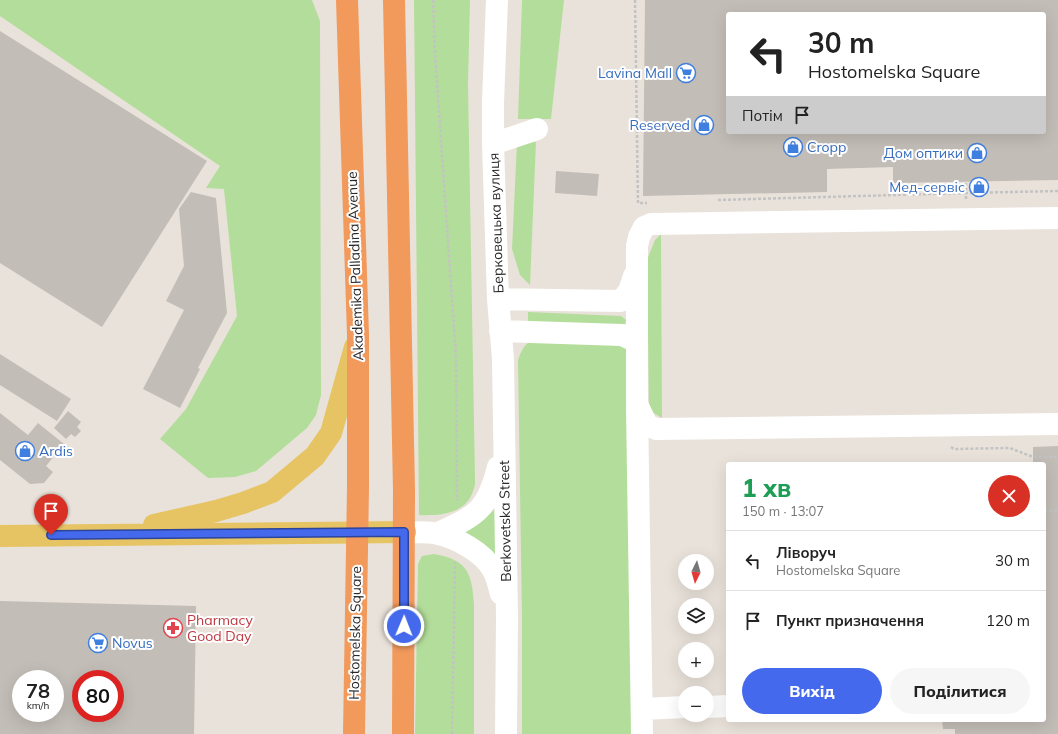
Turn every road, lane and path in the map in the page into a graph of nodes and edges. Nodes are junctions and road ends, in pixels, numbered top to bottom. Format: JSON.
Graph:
{"nodes":[{"id":1,"x":348,"y":0,"type":"edge"},
{"id":2,"x":394,"y":0,"type":"edge"},
{"id":3,"x":433,"y":0,"type":"edge"},
{"id":4,"x":497,"y":0,"type":"edge"},
{"id":5,"x":635,"y":0,"type":"edge"},
{"id":6,"x":537,"y":129,"type":"dead end"},
{"id":7,"x":493,"y":144,"type":"junction"},
{"id":8,"x":966,"y":182,"type":"dead end"},
{"id":9,"x":1058,"y":191,"type":"edge"},
{"id":10,"x":966,"y":193,"type":"junction"},
{"id":11,"x":716,"y":200,"type":"dead end"},
{"id":12,"x":653,"y":202,"type":"dead end"},
{"id":13,"x":1058,"y":218,"type":"edge"},
{"id":14,"x":966,"y":219,"type":"junction"},
{"id":15,"x":637,"y":270,"type":"junction"},
{"id":16,"x":498,"y":299,"type":"junction"},
{"id":17,"x":500,"y":331,"type":"junction"},
{"id":18,"x":358,"y":335,"type":"junction"},
{"id":19,"x":637,"y":342,"type":"junction"},
{"id":20,"x":637,"y":404,"type":"junction"},
{"id":21,"x":1058,"y":424,"type":"edge"},
{"id":22,"x":504,"y":445,"type":"junction"},
{"id":23,"x":1033,"y":457,"type":"dead end"},
{"id":24,"x":1058,"y":457,"type":"edge"},
{"id":25,"x":1046,"y":511,"type":"edge"},
{"id":26,"x":1058,"y":512,"type":"edge"},
{"id":27,"x":356,"y":532,"type":"junction"},
{"id":28,"x":404,"y":532,"type":"junction"},
{"id":29,"x":450,"y":533,"type":"junction"},
{"id":30,"x":110,"y":535,"type":"junction"},
{"id":31,"x":4,"y":537,"type":"edge"},
{"id":32,"x":507,"y":618,"type":"junction"},
{"id":33,"x":726,"y":706,"type":"edge"},
{"id":34,"x":714,"y":707,"type":"edge"},
{"id":35,"x":678,"y":708,"type":"edge"},
{"id":36,"x":642,"y":709,"type":"junction"},
{"id":37,"x":354,"y":734,"type":"edge"},
{"id":38,"x":403,"y":734,"type":"edge"},
{"id":39,"x":452,"y":734,"type":"edge"},
{"id":40,"x":506,"y":734,"type":"edge"},
{"id":41,"x":642,"y":734,"type":"edge"}],
"edges":[{"from":1,"to":18,"type":"highway","name":"Akademika Palladina Avenue"},
{"from":2,"to":28,"type":"highway"},
{"from":3,"to":29,"type":"path"},
{"from":4,"to":7,"type":"street","name":"Берковецька вулиця"},
{"from":5,"to":12,"type":"path"},
{"from":6,"to":7,"type":"street"},
{"from":7,"to":16,"type":"street","name":"Берковецька вулиця"},
{"from":8,"to":10,"type":"path"},
{"from":9,"to":10,"type":"path"},
{"from":10,"to":11,"type":"path"},
{"from":10,"to":14,"type":"path"},
{"from":13,"to":14,"type":"street"},
{"from":14,"to":15,"type":"street"},
{"from":15,"to":16,"type":"street"},
{"from":15,"to":19,"type":"street"},
{"from":16,"to":17,"type":"street","name":"Берковецька вулиця"},
{"from":17,"to":19,"type":"street"},
{"from":17,"to":22,"type":"street","name":"Берковецька вулиця"},
{"from":18,"to":27,"type":"highway","name":"Akademika Palladina Avenue"},
{"from":18,"to":30,"type":"main road"},
{"from":19,"to":20,"type":"street"},
{"from":20,"to":21,"type":"street"},
{"from":20,"to":36,"type":"street"},
{"from":22,"to":29,"type":"street","name":"Berkovetska Street"},
{"from":22,"to":32,"type":"street","name":"Berkovetska Street"},
{"from":23,"to":24,"type":"path"},
{"from":25,"to":26,"type":"path"},
{"from":27,"to":28,"type":"main road"},
{"from":27,"to":30,"type":"main road"},
{"from":27,"to":37,"type":"highway","name":"Hostomelska Square"},
{"from":28,"to":29,"type":"street","name":"Berkovetska Street"},
{"from":28,"to":38,"type":"highway"},
{"from":29,"to":32,"type":"street","name":"Berkovetska Street"},
{"from":29,"to":39,"type":"path"},
{"from":30,"to":31,"type":"main road"},
{"from":32,"to":40,"type":"street","name":"Berkovetska Street"},
{"from":33,"to":34,"type":"street"},
{"from":35,"to":36,"type":"street"},
{"from":36,"to":41,"type":"street"}]}
